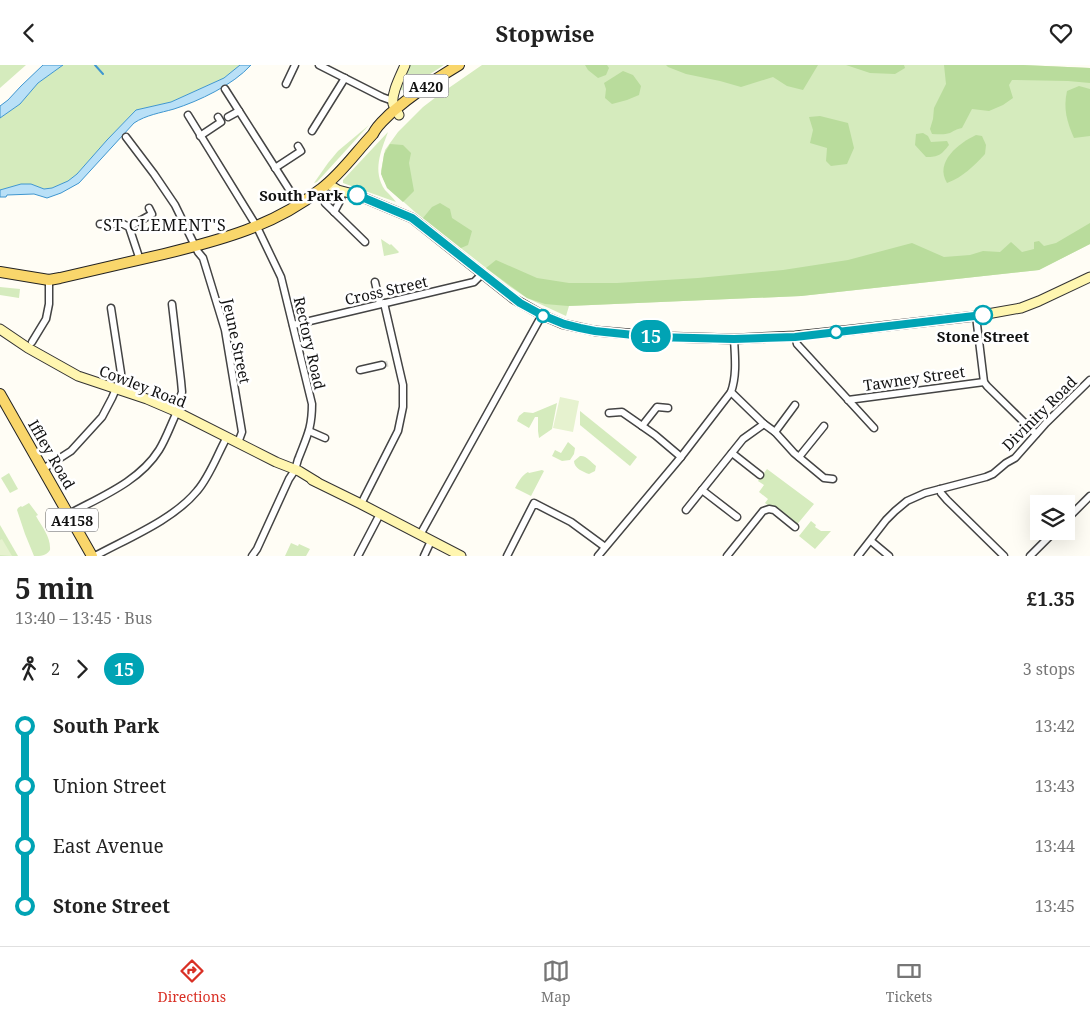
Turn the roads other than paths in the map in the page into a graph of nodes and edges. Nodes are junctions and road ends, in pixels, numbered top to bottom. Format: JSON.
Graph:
{"nodes":[{"id":1,"x":295,"y":65,"type":"edge"},
{"id":2,"x":319,"y":65,"type":"edge"},
{"id":3,"x":405,"y":65,"type":"edge"},
{"id":4,"x":459,"y":65,"type":"edge"},
{"id":5,"x":464,"y":65,"type":"edge"},
{"id":6,"x":345,"y":78,"type":"junction"},
{"id":7,"x":286,"y":83,"type":"dead end"},
{"id":8,"x":225,"y":89,"type":"dead end"},
{"id":9,"x":396,"y":108,"type":"junction"},
{"id":10,"x":239,"y":111,"type":"junction"},
{"id":11,"x":188,"y":115,"type":"dead end"},
{"id":12,"x":218,"y":117,"type":"dead end"},
{"id":13,"x":228,"y":117,"type":"dead end"},
{"id":14,"x":312,"y":131,"type":"dead end"},
{"id":15,"x":200,"y":136,"type":"junction"},
{"id":16,"x":126,"y":137,"type":"dead end"},
{"id":17,"x":298,"y":146,"type":"dead end"},
{"id":18,"x":275,"y":168,"type":"junction"},
{"id":19,"x":328,"y":183,"type":"junction"},
{"id":20,"x":342,"y":191,"type":"junction"},
{"id":21,"x":325,"y":203,"type":"dead end"},
{"id":22,"x":299,"y":205,"type":"junction"},
{"id":23,"x":149,"y":208,"type":"dead end"},
{"id":24,"x":334,"y":212,"type":"junction"},
{"id":25,"x":100,"y":224,"type":"dead end"},
{"id":26,"x":129,"y":227,"type":"junction"},
{"id":27,"x":257,"y":227,"type":"junction"},
{"id":28,"x":365,"y":242,"type":"dead end"},
{"id":29,"x":196,"y":247,"type":"junction"},
{"id":30,"x":140,"y":260,"type":"junction"},
{"id":31,"x":0,"y":272,"type":"edge"},
{"id":32,"x":482,"y":274,"type":"junction"},
{"id":33,"x":1090,"y":277,"type":"edge"},
{"id":34,"x":49,"y":280,"type":"junction"},
{"id":35,"x":375,"y":282,"type":"dead end"},
{"id":36,"x":382,"y":304,"type":"junction"},
{"id":37,"x":172,"y":305,"type":"dead end"},
{"id":38,"x":111,"y":308,"type":"dead end"},
{"id":39,"x":542,"y":315,"type":"junction"},
{"id":40,"x":976,"y":316,"type":"junction"},
{"id":41,"x":293,"y":325,"type":"junction"},
{"id":42,"x":0,"y":329,"type":"edge"},
{"id":43,"x":795,"y":337,"type":"junction"},
{"id":44,"x":734,"y":339,"type":"junction"},
{"id":45,"x":32,"y":342,"type":"dead end"},
{"id":46,"x":398,"y":361,"type":"junction"},
{"id":47,"x":390,"y":363,"type":"tunnel mouth"},
{"id":48,"x":382,"y":365,"type":"tunnel mouth"},
{"id":49,"x":360,"y":370,"type":"dead end"},
{"id":50,"x":1090,"y":380,"type":"edge"},
{"id":51,"x":984,"y":382,"type":"junction"},
{"id":52,"x":116,"y":389,"type":"junction"},
{"id":53,"x":731,"y":392,"type":"junction"},
{"id":54,"x":0,"y":394,"type":"edge"},
{"id":55,"x":848,"y":400,"type":"junction"},
{"id":56,"x":795,"y":405,"type":"dead end"},
{"id":57,"x":668,"y":408,"type":"dead end"},
{"id":58,"x":176,"y":412,"type":"junction"},
{"id":59,"x":609,"y":413,"type":"dead end"},
{"id":60,"x":764,"y":424,"type":"junction"},
{"id":61,"x":824,"y":426,"type":"dead end"},
{"id":62,"x":642,"y":427,"type":"junction"},
{"id":63,"x":874,"y":428,"type":"dead end"},
{"id":64,"x":309,"y":431,"type":"junction"},
{"id":65,"x":775,"y":432,"type":"junction"},
{"id":66,"x":1036,"y":434,"type":"junction"},
{"id":67,"x":227,"y":437,"type":"junction"},
{"id":68,"x":325,"y":438,"type":"dead end"},
{"id":69,"x":238,"y":443,"type":"junction"},
{"id":70,"x":732,"y":453,"type":"junction"},
{"id":71,"x":681,"y":457,"type":"junction"},
{"id":72,"x":799,"y":457,"type":"junction"},
{"id":73,"x":43,"y":469,"type":"junction"},
{"id":74,"x":294,"y":471,"type":"junction"},
{"id":75,"x":760,"y":475,"type":"dead end"},
{"id":76,"x":833,"y":479,"type":"dead end"},
{"id":77,"x":940,"y":489,"type":"junction"},
{"id":78,"x":702,"y":490,"type":"junction"},
{"id":79,"x":1090,"y":496,"type":"edge"},
{"id":80,"x":361,"y":504,"type":"junction"},
{"id":81,"x":686,"y":510,"type":"dead end"},
{"id":82,"x":1075,"y":511,"type":"edge"},
{"id":83,"x":69,"y":514,"type":"junction"},
{"id":84,"x":380,"y":514,"type":"junction"},
{"id":85,"x":737,"y":517,"type":"dead end"},
{"id":86,"x":795,"y":527,"type":"dead end"},
{"id":87,"x":420,"y":535,"type":"junction"},
{"id":88,"x":1046,"y":540,"type":"edge"},
{"id":89,"x":431,"y":541,"type":"junction"},
{"id":90,"x":871,"y":541,"type":"junction"},
{"id":91,"x":605,"y":547,"type":"junction"},
{"id":92,"x":94,"y":556,"type":"edge"},
{"id":93,"x":252,"y":556,"type":"edge"},
{"id":94,"x":358,"y":556,"type":"edge"},
{"id":95,"x":424,"y":556,"type":"edge"},
{"id":96,"x":461,"y":556,"type":"edge"},
{"id":97,"x":507,"y":556,"type":"edge"},
{"id":98,"x":598,"y":556,"type":"edge"},
{"id":99,"x":726,"y":556,"type":"edge"},
{"id":100,"x":858,"y":556,"type":"edge"},
{"id":101,"x":889,"y":556,"type":"edge"},
{"id":102,"x":1004,"y":556,"type":"edge"},
{"id":103,"x":1030,"y":556,"type":"edge"}],
"edges":[{"from":1,"to":7,"type":"street"},
{"from":2,"to":6,"type":"street"},
{"from":3,"to":9,"type":"street"},
{"from":4,"to":9,"type":"main road","number":"A420"},
{"from":5,"to":9,"type":"main road","number":"A420"},
{"from":6,"to":9,"type":"street"},
{"from":6,"to":14,"type":"street"},
{"from":8,"to":10,"type":"street"},
{"from":9,"to":19,"type":"main road","number":"A420"},
{"from":10,"to":13,"type":"street"},
{"from":10,"to":18,"type":"street"},
{"from":11,"to":15,"type":"street","name":"Rectory Road"},
{"from":12,"to":15,"type":"street"},
{"from":15,"to":27,"type":"street","name":"Rectory Road"},
{"from":16,"to":29,"type":"street","name":"Jeune Street"},
{"from":17,"to":18,"type":"street"},
{"from":18,"to":22,"type":"street"},
{"from":19,"to":20,"type":"street"},
{"from":19,"to":22,"type":"main road","number":"A420"},
{"from":20,"to":24,"type":"street"},
{"from":20,"to":32,"type":"street"},
{"from":21,"to":24,"type":"street"},
{"from":22,"to":27,"type":"main road","number":"A420"},
{"from":23,"to":26,"type":"street"},
{"from":24,"to":28,"type":"street"},
{"from":25,"to":26,"type":"street"},
{"from":26,"to":30,"type":"street"},
{"from":27,"to":29,"type":"main road","number":"A420"},
{"from":27,"to":41,"type":"street","name":"Rectory Road"},
{"from":29,"to":30,"type":"main road","number":"A420"},
{"from":29,"to":69,"type":"street","name":"Jeune Street"},
{"from":30,"to":34,"type":"main road","number":"A420"},
{"from":31,"to":34,"type":"main road","number":"A420"},
{"from":32,"to":36,"type":"street","name":"Cross Street"},
{"from":32,"to":39,"type":"street"},
{"from":33,"to":40,"type":"street"},
{"from":34,"to":45,"type":"street"},
{"from":35,"to":36,"type":"street"},
{"from":36,"to":41,"type":"street","name":"Cross Street"},
{"from":36,"to":46,"type":"street"},
{"from":37,"to":58,"type":"street"},
{"from":38,"to":52,"type":"street"},
{"from":39,"to":44,"type":"street"},
{"from":39,"to":87,"type":"street"},
{"from":40,"to":43,"type":"street"},
{"from":40,"to":51,"type":"street"},
{"from":41,"to":64,"type":"street","name":"Rectory Road"},
{"from":42,"to":52,"type":"street","name":"Cowley Road"},
{"from":43,"to":44,"type":"street"},
{"from":43,"to":55,"type":"street"},
{"from":44,"to":53,"type":"street"},
{"from":46,"to":47,"type":"street"},
{"from":46,"to":80,"type":"street"},
{"from":48,"to":49,"type":"street"},
{"from":50,"to":66,"type":"street","name":"Divinity Road"},
{"from":51,"to":55,"type":"street","name":"Tawney Street"},
{"from":51,"to":66,"type":"street"},
{"from":52,"to":58,"type":"street","name":"Cowley Road"},
{"from":52,"to":73,"type":"street"},
{"from":53,"to":60,"type":"street"},
{"from":53,"to":71,"type":"street"},
{"from":54,"to":73,"type":"main road","name":"Iffley Road","number":"A4158"},
{"from":55,"to":63,"type":"street"},
{"from":56,"to":65,"type":"street"},
{"from":57,"to":62,"type":"street"},
{"from":58,"to":67,"type":"street","name":"Cowley Road"},
{"from":58,"to":83,"type":"street"},
{"from":59,"to":62,"type":"street"},
{"from":60,"to":65,"type":"street"},
{"from":60,"to":70,"type":"street"},
{"from":61,"to":72,"type":"street"},
{"from":62,"to":71,"type":"street"},
{"from":64,"to":68,"type":"street"},
{"from":64,"to":74,"type":"street","name":"Rectory Road"},
{"from":65,"to":72,"type":"street"},
{"from":66,"to":77,"type":"street","name":"Divinity Road"},
{"from":67,"to":69,"type":"street","name":"Cowley Road"},
{"from":67,"to":92,"type":"street"},
{"from":69,"to":74,"type":"street","name":"Cowley Road"},
{"from":70,"to":75,"type":"street"},
{"from":70,"to":78,"type":"street"},
{"from":71,"to":91,"type":"street"},
{"from":72,"to":76,"type":"street"},
{"from":73,"to":83,"type":"main road","name":"Iffley Road","number":"A4158"},
{"from":74,"to":80,"type":"street","name":"Cowley Road"},
{"from":74,"to":93,"type":"street","name":"Rectory Road"},
{"from":77,"to":90,"type":"street","name":"Divinity Road"},
{"from":77,"to":102,"type":"street"},
{"from":78,"to":81,"type":"street"},
{"from":78,"to":85,"type":"street"},
{"from":79,"to":82,"type":"street"},
{"from":80,"to":84,"type":"street","name":"Cowley Road"},
{"from":83,"to":92,"type":"main road","name":"Iffley Road","number":"A4158"},
{"from":84,"to":87,"type":"street","name":"Cowley Road"},
{"from":84,"to":94,"type":"street"},
{"from":86,"to":99,"type":"street"},
{"from":87,"to":89,"type":"street","name":"Cowley Road"},
{"from":88,"to":103,"type":"street"},
{"from":89,"to":95,"type":"street"},
{"from":89,"to":96,"type":"street","name":"Cowley Road"},
{"from":90,"to":100,"type":"street","name":"Divinity Road"},
{"from":90,"to":101,"type":"street"},
{"from":91,"to":97,"type":"street"},
{"from":91,"to":98,"type":"street"}]}
